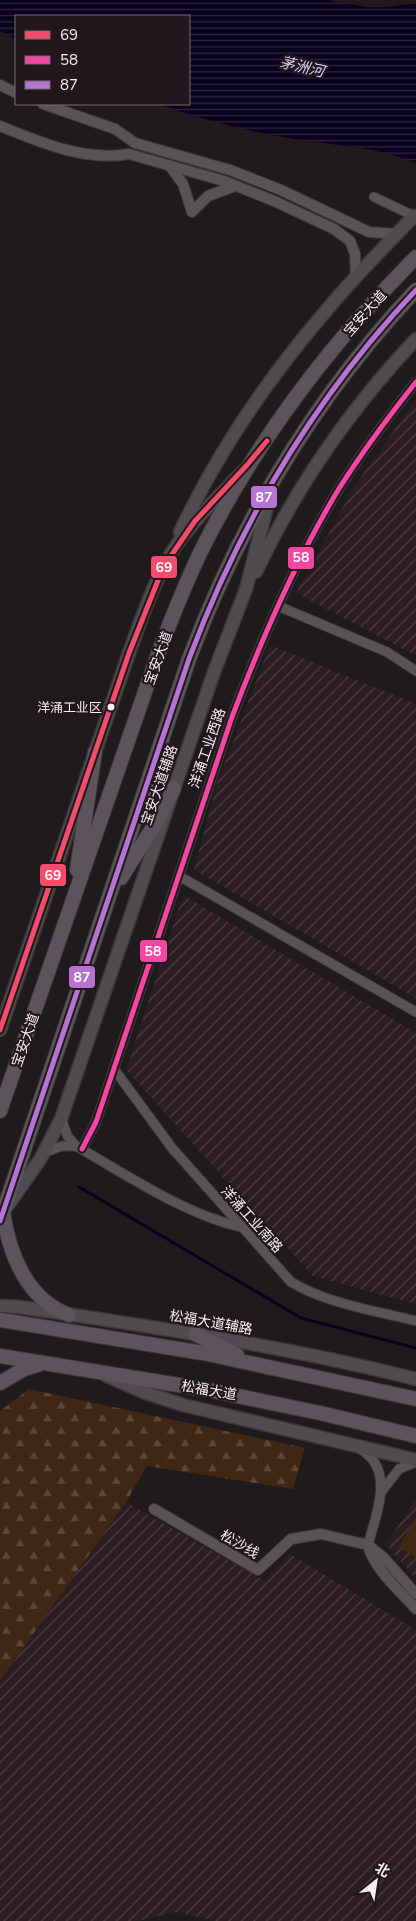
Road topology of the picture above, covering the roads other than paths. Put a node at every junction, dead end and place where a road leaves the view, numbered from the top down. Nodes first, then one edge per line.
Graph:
1 (0, 85) edge
2 (15, 92) edge
3 (45, 105) edge
4 (0, 126) edge
5 (169, 165) junction
6 (235, 186) junction
7 (374, 197) dead end
8 (415, 217) edge
9 (397, 234) junction
10 (416, 257) edge
11 (356, 278) junction
12 (416, 290) edge
13 (416, 339) edge
14 (416, 382) edge
15 (267, 441) junction
16 (279, 469) junction
17 (166, 563) junction
18 (240, 606) junction
19 (278, 606) junction
20 (416, 671) edge
21 (95, 752) junction
22 (174, 788) junction
23 (179, 876) junction
24 (71, 907) junction
25 (103, 914) junction
26 (416, 1012) edge
27 (0, 1030) edge
28 (18, 1060) junction
29 (114, 1068) junction
30 (0, 1086) edge
31 (0, 1112) edge
32 (61, 1119) junction
33 (79, 1148) junction
34 (45, 1152) junction
35 (2, 1217) edge
36 (241, 1227) junction
37 (0, 1306) edge
38 (69, 1314) junction
39 (0, 1320) edge
40 (416, 1321) edge
41 (194, 1334) junction
42 (0, 1356) edge
43 (43, 1363) junction
44 (258, 1364) junction
45 (98, 1372) junction
46 (416, 1379) edge
47 (0, 1383) edge
48 (416, 1399) edge
49 (416, 1436) edge
50 (352, 1444) junction
51 (416, 1461) edge
52 (382, 1492) junction
53 (154, 1509) dead end
54 (368, 1544) junction
55 (416, 1594) edge
56 (416, 1609) edge

1 - 2 street
3 - 9 street
4 - 5 street
5 - 6 street
5 - 6 street
6 - 11 street
7 - 8 street
8 - 9 main road
9 - 11 main road
10 - 15 main road, 宝安大道
11 - 17 main road
12 - 16 main road, 宝安大道
13 - 18 main road
14 - 19 street, 洋涌工业西路
15 - 17 main road
15 - 24 main road, 宝安大道
16 - 18 main road, 宝安大道辅路
16 - 25 main road, 宝安大道
17 - 21 main road
18 - 22 main road, 宝安大道辅路
19 - 20 street
19 - 23 street, 洋涌工业西路
21 - 24 main road
21 - 27 main road
22 - 25 main road
22 - 32 main road, 宝安大道辅路
23 - 26 street
23 - 29 street, 洋涌工业西路
24 - 28 main road, 宝安大道
25 - 35 main road, 宝安大道
28 - 30 main road
28 - 31 main road, 宝安大道
29 - 33 street, 洋涌工业西路
29 - 36 street, 洋涌工业南路
32 - 33 street
32 - 34 main road, 宝安大道辅路
33 - 34 street
33 - 36 street
34 - 35 main road, 宝安大道辅路
35 - 38 main road
36 - 40 street, 洋涌工业南路
37 - 38 main road, 松福大道辅路
38 - 41 main road, 松福大道辅路
39 - 44 main road
41 - 44 main road
41 - 46 main road, 松福大道辅路
42 - 43 main road, 松福大道
43 - 45 main road, 松福大道
43 - 47 main road
44 - 48 main road
45 - 49 main road, 松福大道
45 - 50 main road
50 - 51 main road
50 - 52 street
51 - 52 street
52 - 54 street
53 - 54 street, 松沙线
54 - 55 street
54 - 56 street

